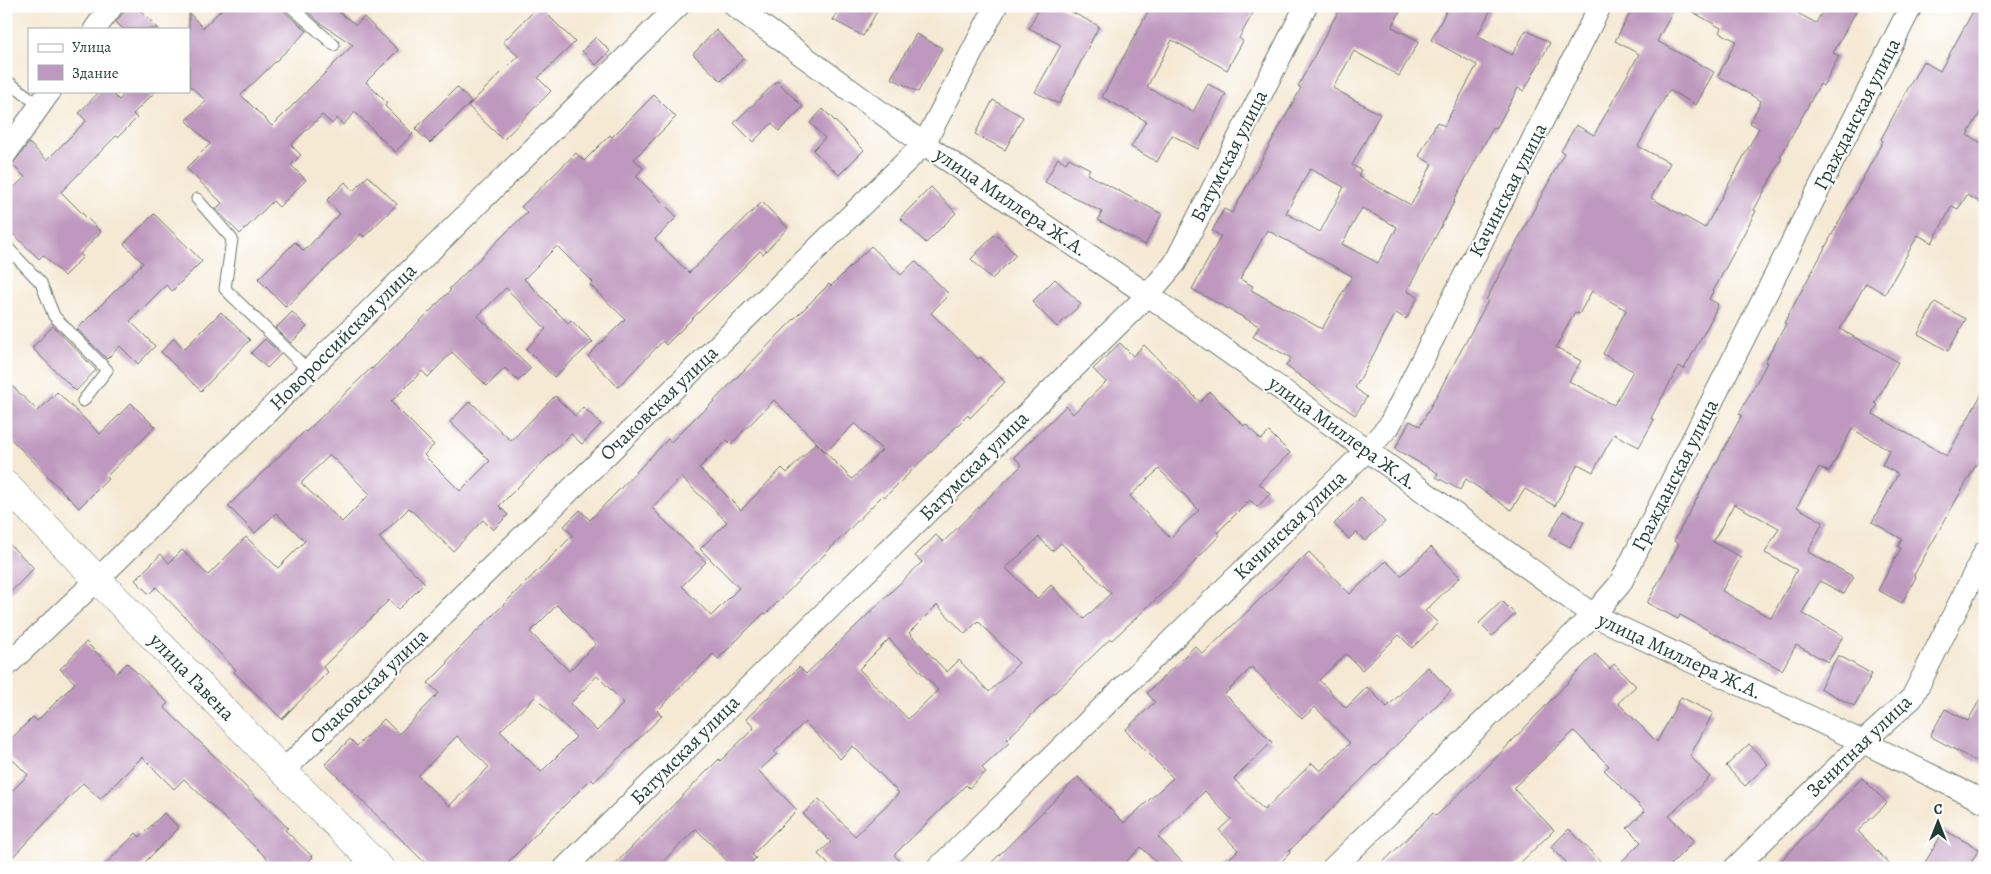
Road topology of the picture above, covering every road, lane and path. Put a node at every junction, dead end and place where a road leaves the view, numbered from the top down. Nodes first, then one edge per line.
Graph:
1 (112, 6) edge
2 (290, 6) edge
3 (678, 6) edge
4 (735, 6) edge
5 (996, 6) edge
6 (1306, 6) edge
7 (1600, 6) edge
8 (1910, 6) edge
9 (97, 28) edge
10 (334, 45) dead end
11 (6, 80) edge
12 (28, 91) edge
13 (31, 92) edge
14 (45, 99) edge
15 (924, 144) junction
16 (6, 152) edge
17 (198, 199) dead end
18 (6, 246) edge
19 (1148, 295) junction
20 (309, 371) junction
21 (83, 401) dead end
22 (1368, 450) junction
23 (6, 485) edge
24 (1985, 552) edge
25 (97, 580) junction
26 (1593, 615) junction
27 (6, 666) edge
28 (1863, 742) junction
29 (283, 771) junction
30 (1985, 802) edge
31 (380, 868) edge
32 (565, 868) edge
33 (938, 868) edge
34 (1333, 868) edge
35 (1735, 868) edge

1 - 9 street
2 - 10 lane
3 - 20 street, Новороссийская улица
4 - 15 street, улица Миллера Ж.А.
5 - 15 street, Очаковская улица
6 - 19 street, Батумская улица
7 - 22 street, Качинская улица
8 - 26 street, Гражданская улица
11 - 12 lane
13 - 14 lane
14 - 16 street
15 - 19 street, улица Миллера Ж.А.
15 - 29 street, Очаковская улица
17 - 20 lane
18 - 21 lane
19 - 22 street, улица Миллера Ж.А.
19 - 32 street, Батумская улица
20 - 25 street, Новороссийская улица
22 - 26 street, улица Миллера Ж.А.
22 - 33 street, Качинская улица
23 - 25 street, улица Гавена
24 - 28 street, Зенитная улица
25 - 27 street, Новороссийская улица
25 - 29 street, улица Гавена
26 - 28 street, улица Миллера Ж.А.
26 - 34 street, Гражданская улица
28 - 30 street, улица Миллера Ж.А.
28 - 35 street, Зенитная улица
29 - 31 street, улица Гавена

